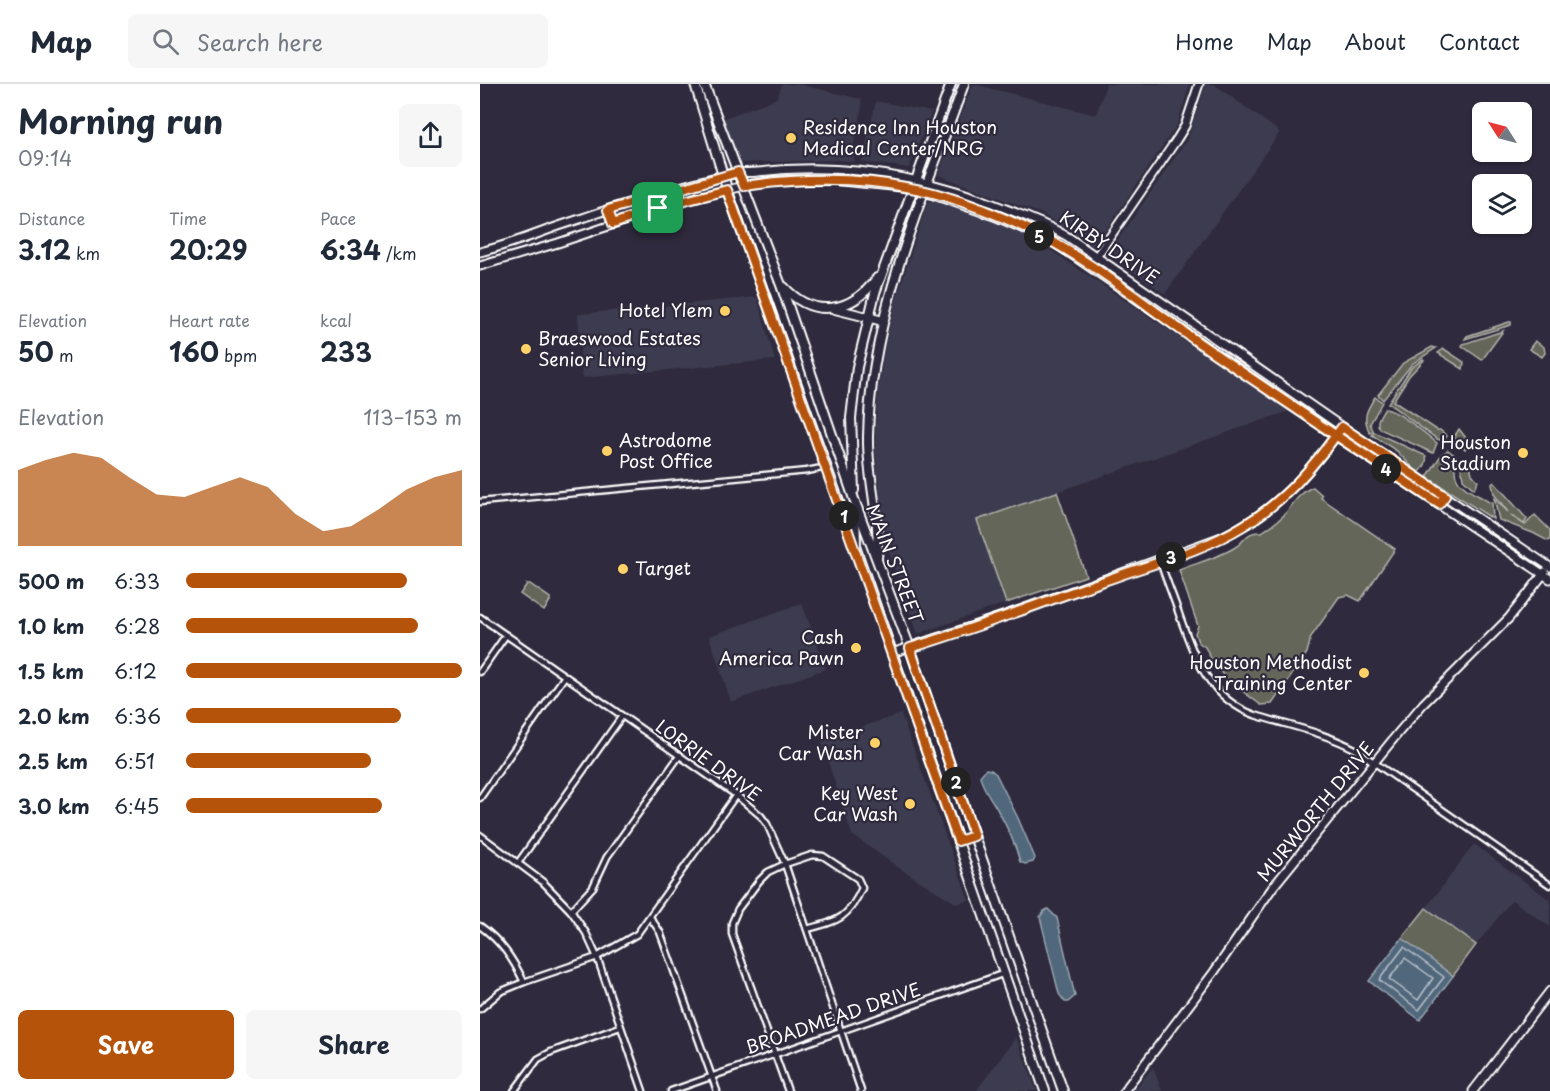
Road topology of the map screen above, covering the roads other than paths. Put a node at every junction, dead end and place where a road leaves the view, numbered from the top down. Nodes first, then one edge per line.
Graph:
1 (695, 84) edge
2 (704, 84) edge
3 (951, 84) edge
4 (964, 84) edge
5 (1199, 84) edge
6 (939, 115) junction
7 (952, 120) junction
8 (823, 170) junction
9 (738, 172) junction
10 (723, 176) junction
11 (915, 179) junction
12 (823, 180) junction
13 (929, 182) junction
14 (744, 186) junction
15 (912, 188) junction
16 (727, 190) junction
17 (926, 192) junction
18 (608, 210) junction
19 (613, 224) junction
20 (480, 252) edge
21 (1096, 256) junction
22 (480, 266) edge
23 (1090, 266) junction
24 (884, 270) junction
25 (781, 285) junction
26 (1169, 307) junction
27 (830, 308) junction
28 (1163, 316) junction
29 (868, 318) junction
30 (883, 321) junction
31 (1342, 427) junction
32 (1336, 436) junction
33 (851, 437) junction
34 (868, 438) junction
35 (842, 461) junction
36 (827, 467) junction
37 (1445, 496) junction
38 (480, 502) edge
39 (855, 502) junction
40 (1439, 504) junction
41 (857, 552) junction
42 (877, 561) junction
43 (1160, 561) junction
44 (1549, 567) edge
45 (1547, 576) edge
46 (480, 617) edge
47 (506, 635) junction
48 (910, 648) junction
49 (892, 653) junction
50 (480, 672) edge
51 (565, 676) junction
52 (622, 716) junction
53 (680, 755) junction
54 (1375, 762) junction
55 (736, 795) junction
56 (480, 798) edge
57 (480, 835) edge
58 (974, 836) junction
59 (958, 841) junction
60 (518, 863) junction
61 (785, 864) junction
62 (1550, 885) edge
63 (997, 902) junction
64 (981, 908) junction
65 (570, 911) junction
66 (650, 917) junction
67 (480, 927) edge
68 (807, 929) junction
69 (597, 957) junction
70 (1020, 968) junction
71 (1005, 973) junction
72 (524, 982) junction
73 (1550, 991) edge
74 (480, 1009) edge
75 (620, 1027) junction
76 (841, 1031) junction
77 (776, 1054) junction
78 (712, 1076) junction
79 (514, 1091) edge
80 (643, 1091) edge
81 (671, 1091) edge
82 (717, 1091) edge
83 (788, 1091) edge
84 (861, 1091) edge
85 (1045, 1091) edge
86 (1064, 1091) edge
87 (1124, 1091) edge
88 (1473, 1091) edge

1 - 10 main road, MAIN STREET
2 - 9 main road, MAIN STREET
3 - 6 main road
4 - 7 main road
5 - 21 main road
6 - 7 main road
6 - 11 main road
7 - 13 main road
8 - 9 main road, KIRBY DRIVE
8 - 11 main road, KIRBY DRIVE
8 - 12 main road
9 - 10 main road, KIRBY DRIVE
9 - 14 main road, MAIN STREET
10 - 16 main road, MAIN STREET
10 - 18 main road, KIRBY DRIVE
11 - 13 main road, KIRBY DRIVE
11 - 15 main road
12 - 14 main road, KIRBY DRIVE
12 - 15 main road, KIRBY DRIVE
13 - 17 main road
13 - 21 main road, KIRBY DRIVE
14 - 16 main road, KIRBY DRIVE
14 - 25 main road, MAIN STREET
15 - 17 main road, KIRBY DRIVE
15 - 24 main road
16 - 19 main road, KIRBY DRIVE
16 - 36 main road, MAIN STREET
17 - 23 main road, KIRBY DRIVE
17 - 30 main road
18 - 19 main road
18 - 20 main road, KIRBY DRIVE
19 - 22 main road, KIRBY DRIVE
21 - 23 main road
21 - 26 main road, KIRBY DRIVE
23 - 28 main road, KIRBY DRIVE
24 - 27 main road
24 - 29 main road
25 - 27 main road
25 - 35 main road, MAIN STREET
26 - 28 main road
26 - 31 main road, KIRBY DRIVE
27 - 29 main road
28 - 32 main road, KIRBY DRIVE
29 - 30 main road
29 - 33 main road
30 - 34 main road
31 - 32 main road
31 - 37 main road, KIRBY DRIVE
32 - 40 main road, KIRBY DRIVE
32 - 43 main road
33 - 34 main road
33 - 39 main road
34 - 42 main road
35 - 36 main road
35 - 39 main road, MAIN STREET
36 - 38 street
36 - 41 main road, MAIN STREET
37 - 40 main road
37 - 44 main road, KIRBY DRIVE
39 - 41 main road
39 - 42 main road, MAIN STREET
40 - 45 main road, KIRBY DRIVE
41 - 49 main road, MAIN STREET
42 - 48 main road, MAIN STREET
43 - 48 main road
43 - 54 street
44 - 45 main road, MURWORTH DRIVE
45 - 54 main road, MURWORTH DRIVE
46 - 47 street, LORRIE DRIVE
47 - 50 street
47 - 51 street, LORRIE DRIVE
48 - 49 main road
48 - 58 main road, MAIN STREET
49 - 59 main road, MAIN STREET
51 - 52 street, LORRIE DRIVE
51 - 56 street
52 - 53 street, LORRIE DRIVE
52 - 60 street
53 - 55 street, LORRIE DRIVE
53 - 65 street
54 - 62 street
54 - 87 main road, MURWORTH DRIVE
55 - 61 street, LORRIE DRIVE
55 - 66 street
57 - 60 street
58 - 59 main road
58 - 63 main road, MAIN STREET
59 - 64 main road, MAIN STREET
60 - 65 street
61 - 68 street, LORRIE DRIVE
61 - 68 street
61 - 77 street
63 - 64 main road
63 - 70 main road, MAIN STREET
64 - 71 main road, MAIN STREET
65 - 69 street
66 - 69 street
66 - 78 street
67 - 72 street
68 - 76 street, LORRIE DRIVE
69 - 72 street
69 - 75 street
70 - 71 main road
70 - 86 main road, MAIN STREET
71 - 76 street, BROADMEAD DRIVE
71 - 85 main road, MAIN STREET
72 - 74 street
73 - 88 main road
75 - 79 street
75 - 80 street
76 - 77 street, BROADMEAD DRIVE
76 - 84 street, LORRIE DRIVE
77 - 78 street, BROADMEAD DRIVE
77 - 83 street
78 - 81 street, BROADMEAD DRIVE
78 - 82 street

